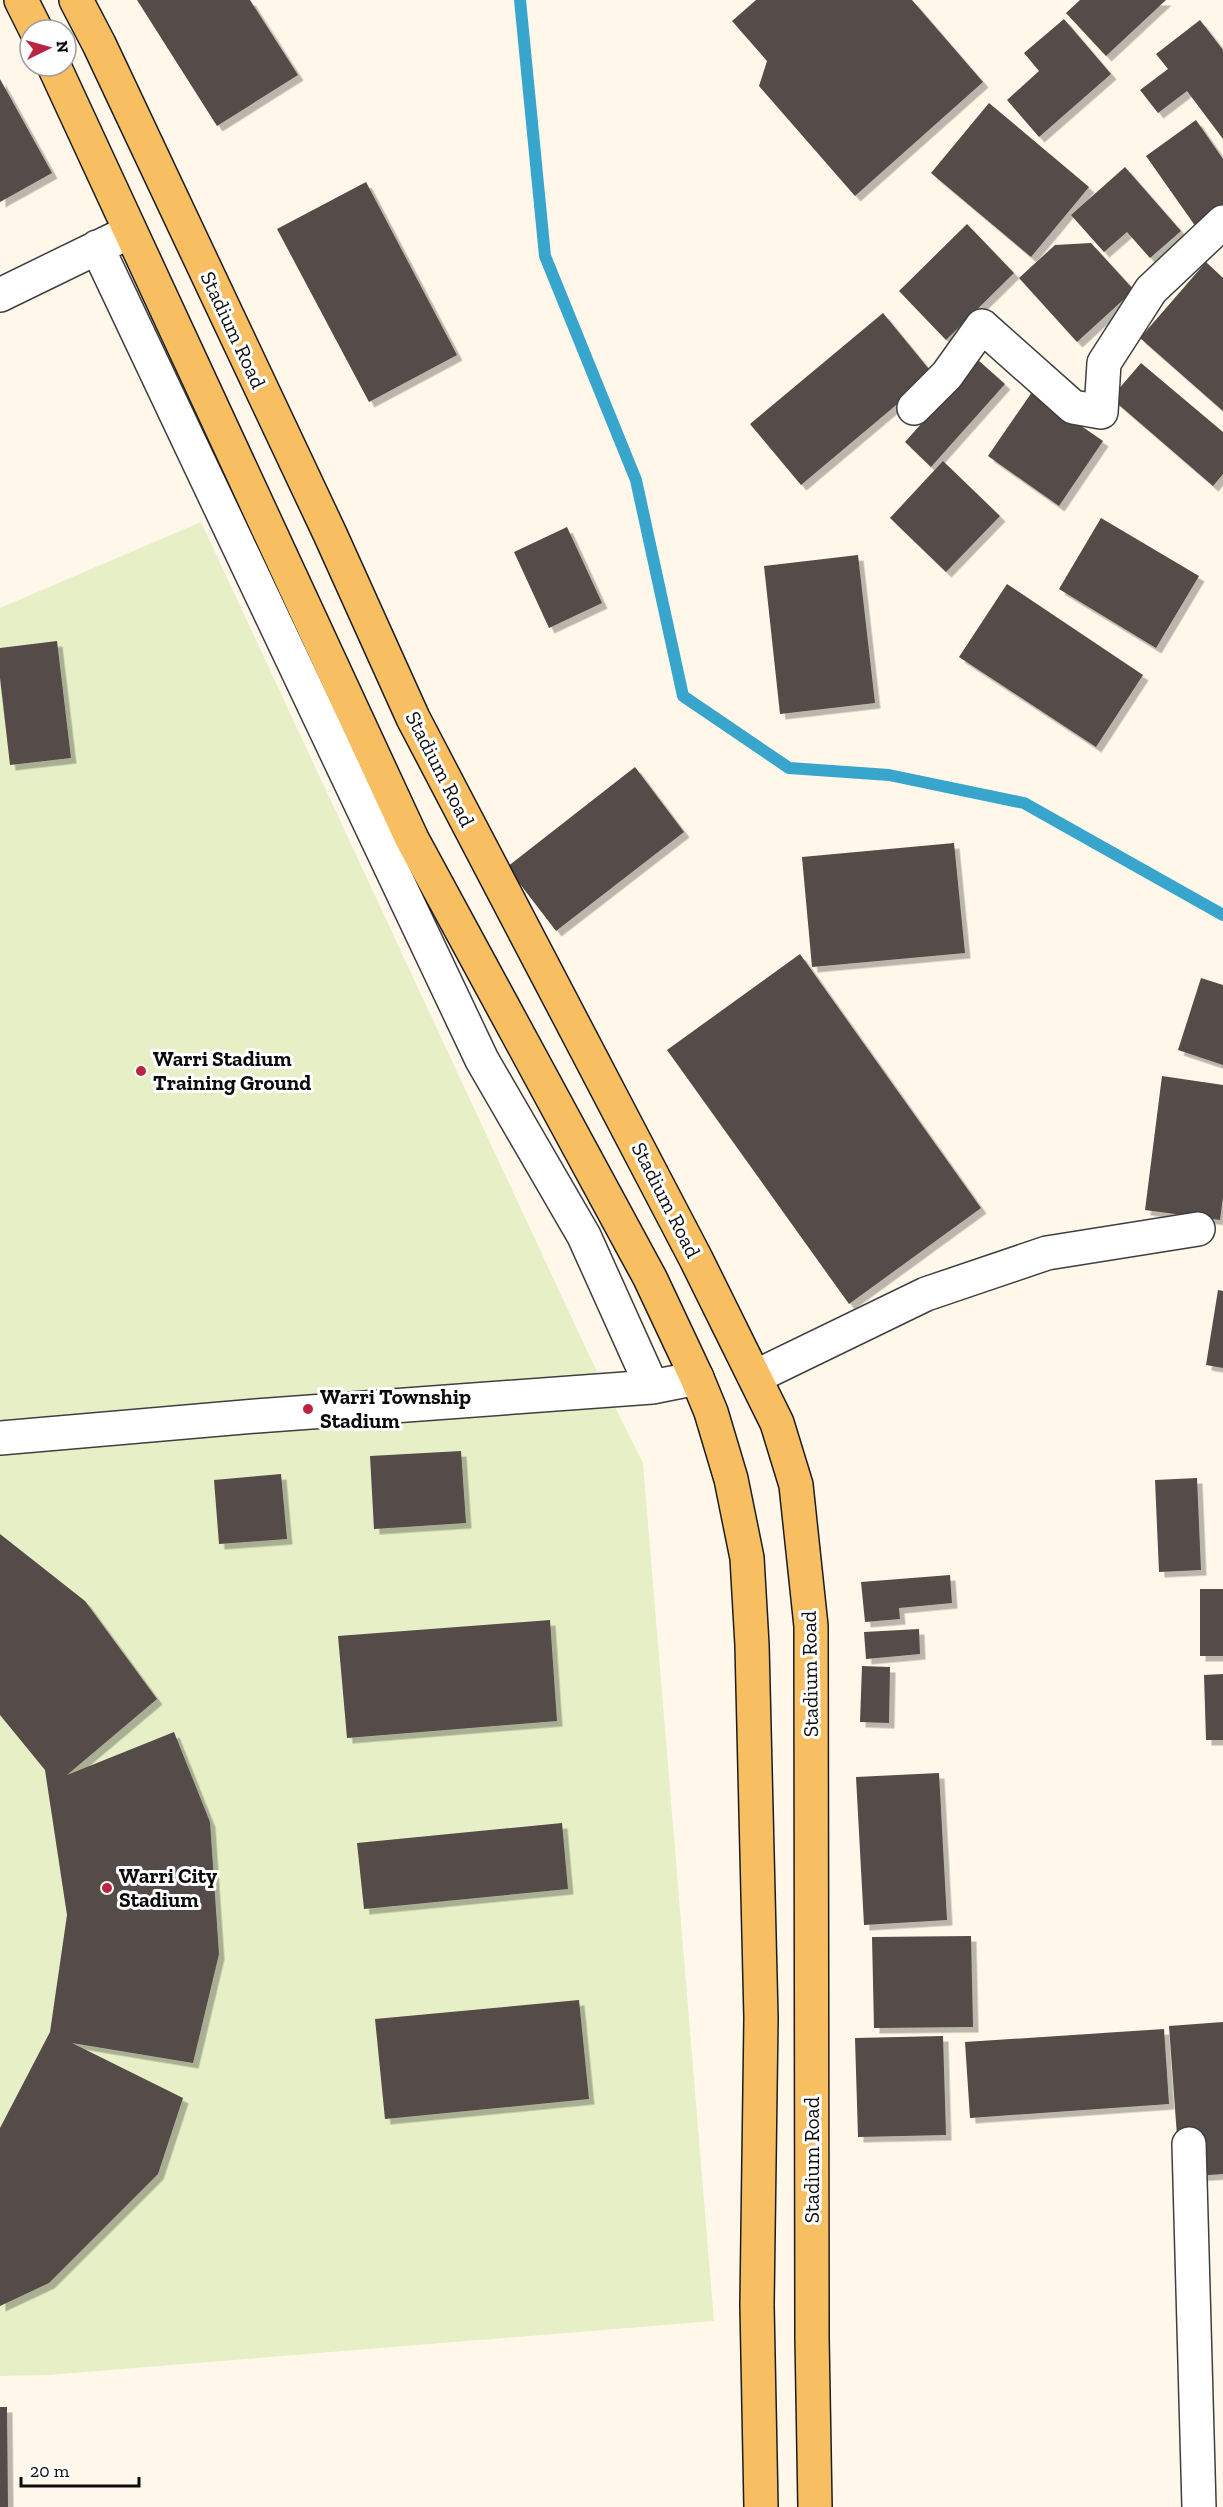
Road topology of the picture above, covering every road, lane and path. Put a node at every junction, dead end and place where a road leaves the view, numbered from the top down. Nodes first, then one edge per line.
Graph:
1 (21, 0) edge
2 (76, 0) edge
3 (30, 18) edge
4 (59, 78) edge
5 (1223, 222) edge
6 (130, 232) junction
7 (97, 247) junction
8 (0, 295) edge
9 (914, 408) dead end
10 (1198, 1229) dead end
11 (755, 1377) junction
12 (697, 1378) junction
13 (652, 1387) junction
14 (0, 1438) edge
15 (1189, 2144) dead end
16 (761, 2507) edge
17 (815, 2507) edge
18 (1199, 2507) edge

1 - 3 main road
2 - 11 main road, Stadium Road
4 - 6 main road
5 - 9 street
6 - 7 street
6 - 12 main road
7 - 8 street
7 - 13 street
10 - 11 street
11 - 17 main road, Stadium Road
12 - 13 street
12 - 16 main road
13 - 14 street
15 - 18 street

